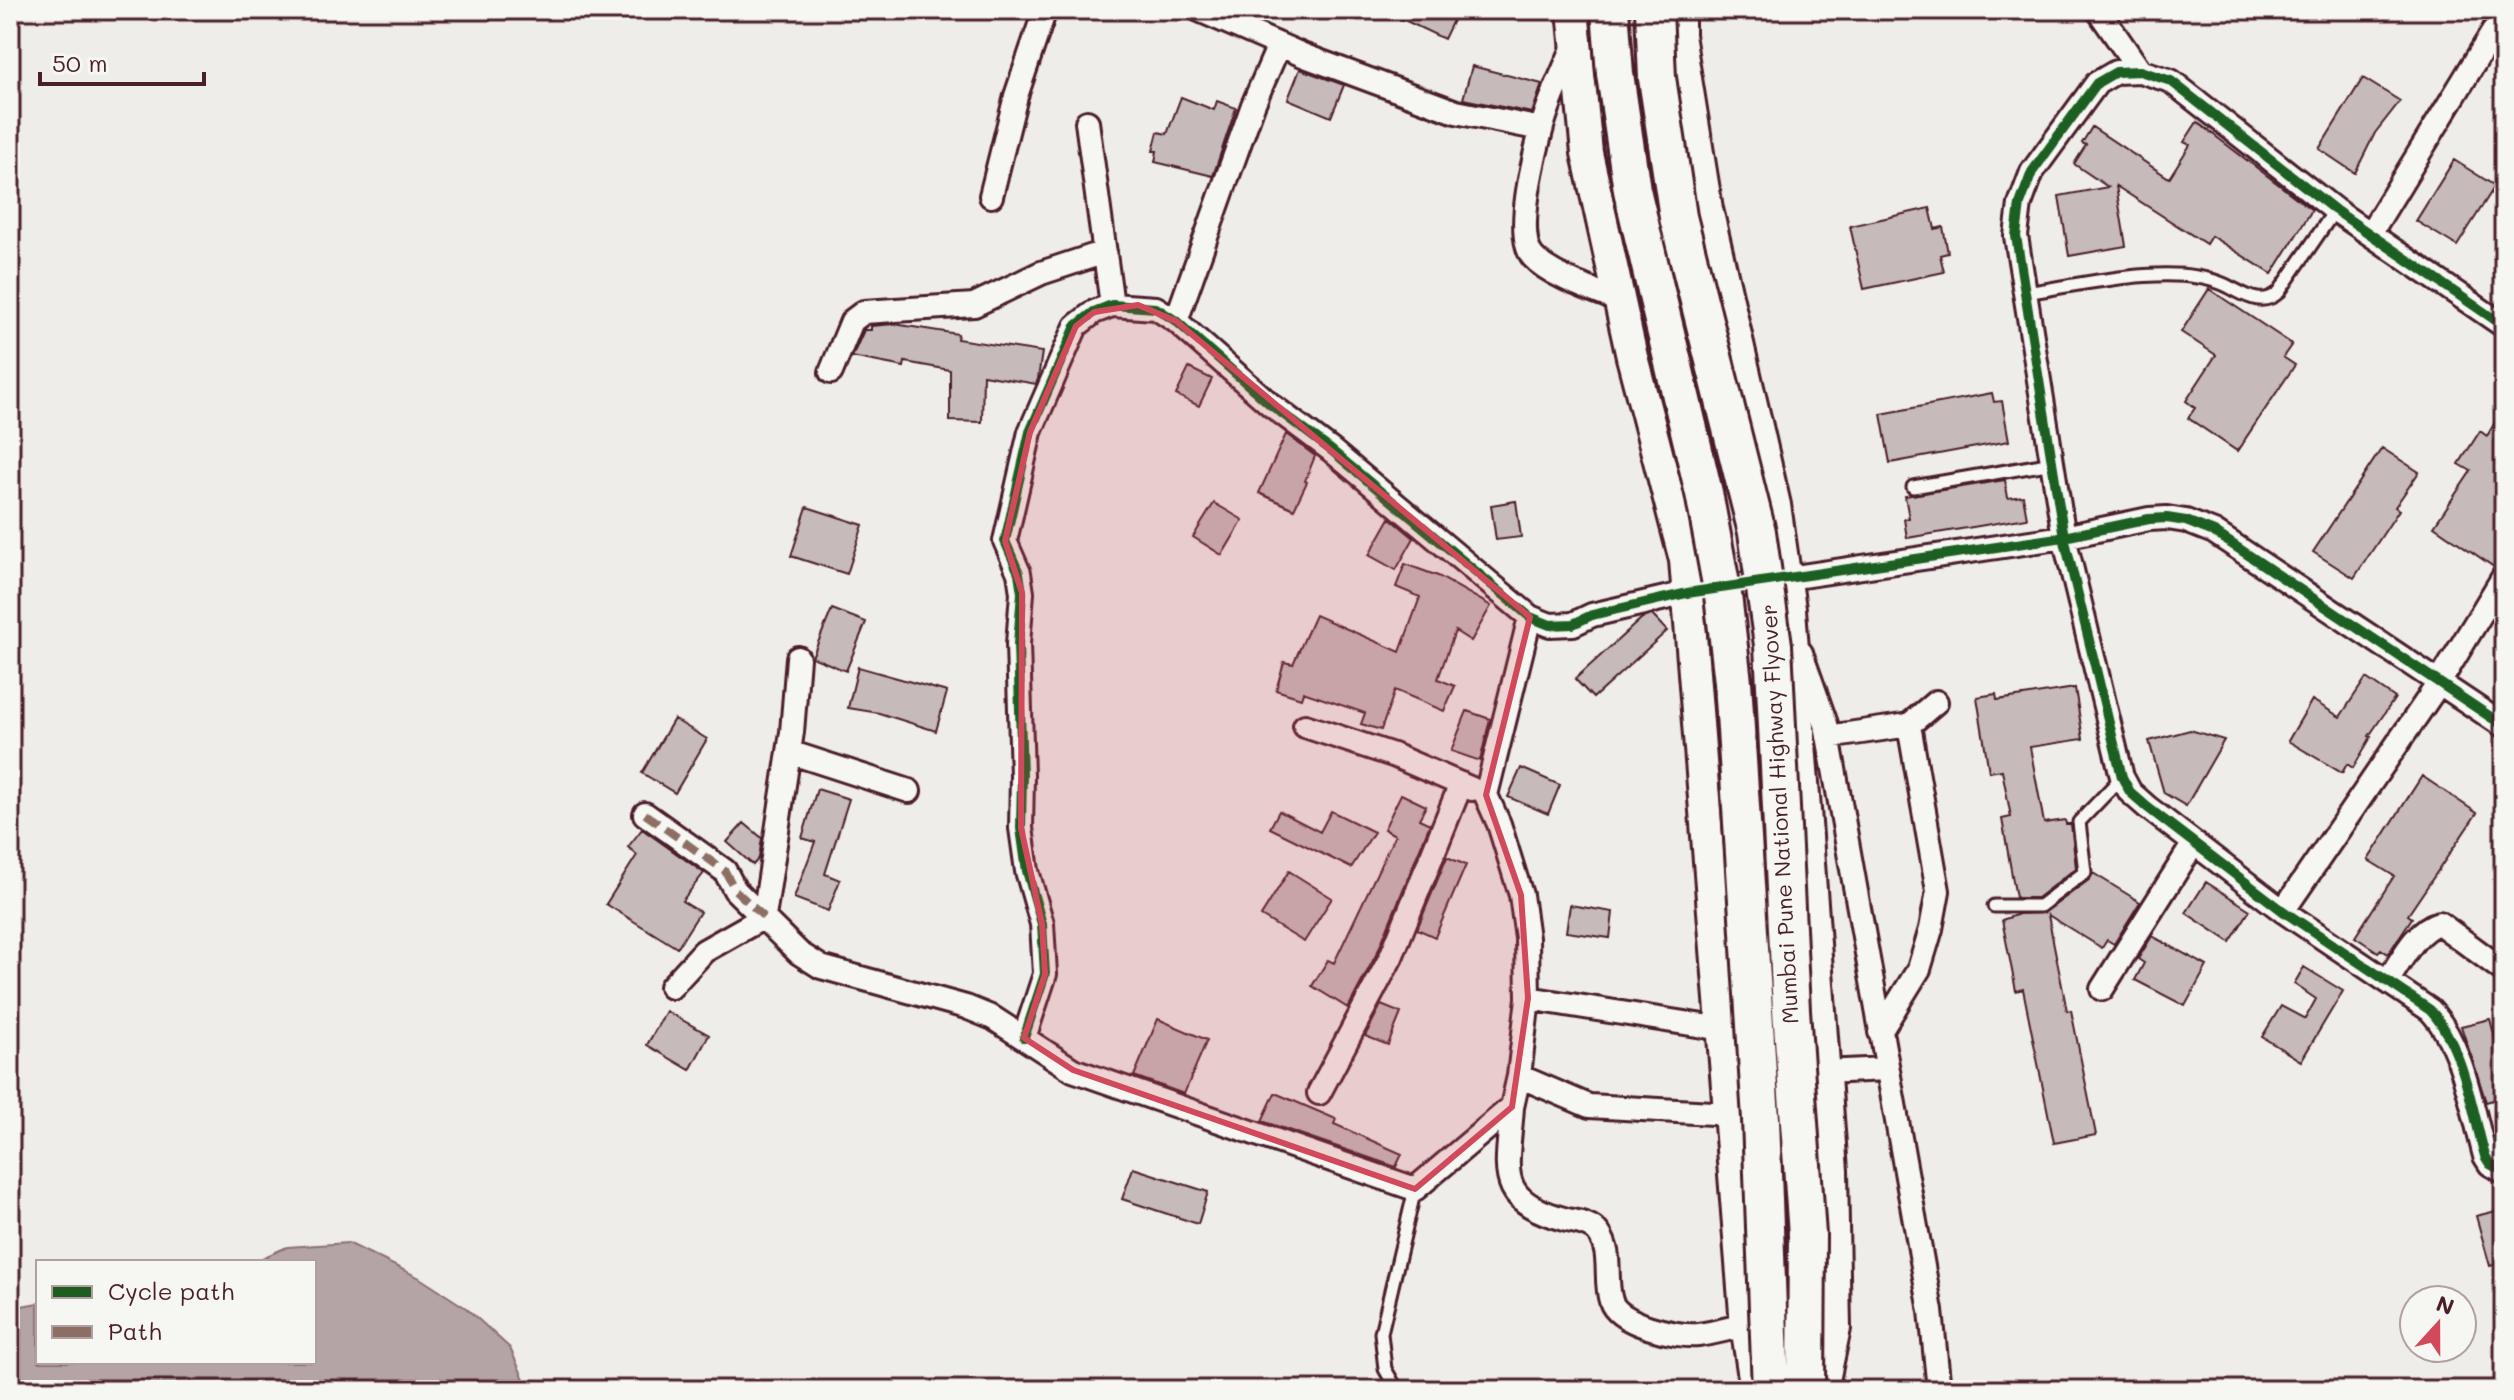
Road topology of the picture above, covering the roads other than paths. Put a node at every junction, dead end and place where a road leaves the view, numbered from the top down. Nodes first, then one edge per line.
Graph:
1 (1045, 10) edge
2 (1199, 10) edge
3 (1573, 10) edge
4 (1610, 10) edge
5 (1654, 10) edge
6 (1679, 10) edge
7 (2098, 10) edge
8 (2504, 14) edge
9 (1279, 45) junction
10 (1575, 45) junction
11 (2140, 71) junction
12 (1087, 122) dead end
13 (1541, 129) junction
14 (991, 196) dead end
15 (2335, 210) junction
16 (2371, 232) junction
17 (1105, 252) junction
18 (2025, 293) junction
19 (1620, 301) junction
20 (1112, 305) junction
21 (1176, 321) junction
22 (2504, 326) edge
23 (831, 372) dead end
24 (2053, 463) junction
25 (1913, 487) dead end
26 (2064, 537) junction
27 (2504, 576) edge
28 (1786, 580) junction
29 (1687, 593) junction
30 (1530, 617) junction
31 (1791, 626) junction
32 (798, 658) dead end
33 (2439, 683) junction
34 (1936, 702) dead end
35 (1909, 725) junction
36 (1305, 726) dead end
37 (2504, 726) edge
38 (1828, 737) junction
39 (789, 752) junction
40 (2122, 777) junction
41 (1461, 784) junction
42 (909, 791) dead end
43 (1486, 795) junction
44 (645, 814) dead end
45 (2194, 843) junction
46 (1994, 906) dead end
47 (2283, 911) junction
48 (764, 917) junction
49 (2504, 971) edge
50 (2388, 980) junction
51 (671, 987) dead end
52 (2102, 989) dead end
53 (1528, 998) junction
54 (1722, 1029) junction
55 (1880, 1032) junction
56 (1024, 1038) junction
57 (1887, 1069) junction
58 (1824, 1072) junction
59 (1519, 1076) junction
60 (1319, 1093) dead end
61 (1512, 1107) junction
62 (1730, 1114) junction
63 (2504, 1172) edge
64 (1415, 1189) junction
65 (1746, 1325) junction
66 (1397, 1390) edge
67 (1756, 1390) edge
68 (1771, 1390) edge
69 (1806, 1390) edge
70 (1822, 1390) edge
71 (1939, 1390) edge

1 - 14 street
2 - 9 street
3 - 10 main road
4 - 68 highway, Mumbai Pune National Highway Flyover, bridge
5 - 69 highway, Mumbai Pune National Highway Flyover, bridge
6 - 28 main road
7 - 11 street
8 - 16 street
9 - 13 street
9 - 21 street
10 - 13 street
10 - 19 main road
11 - 15 street
11 - 18 street
12 - 17 street
13 - 19 street
15 - 16 street
15 - 18 lane
16 - 22 street
17 - 20 street
17 - 23 street
18 - 24 street
19 - 29 main road
20 - 21 street
20 - 56 street
21 - 30 street
24 - 25 lane
24 - 26 street
26 - 28 street
26 - 33 street
26 - 40 street
27 - 33 street
28 - 29 street
28 - 31 main road
29 - 30 street
29 - 54 main road
30 - 43 street
31 - 38 street
31 - 58 main road
32 - 39 street
33 - 37 street
33 - 47 street
34 - 35 street
35 - 38 street
35 - 55 street
36 - 41 street
38 - 55 street
39 - 42 street
39 - 48 street
40 - 45 street
40 - 46 lane
41 - 43 street
41 - 60 street
43 - 53 street
44 - 48 street
45 - 47 street
45 - 52 street
47 - 50 street
48 - 51 street
48 - 56 street
49 - 50 street
50 - 63 street
53 - 54 street
53 - 59 street
54 - 62 main road
55 - 57 street
56 - 64 street
57 - 58 street
57 - 71 street
58 - 70 main road
59 - 61 street
59 - 62 street
61 - 64 street
61 - 65 street
62 - 65 main road
64 - 66 lane
65 - 67 main road

